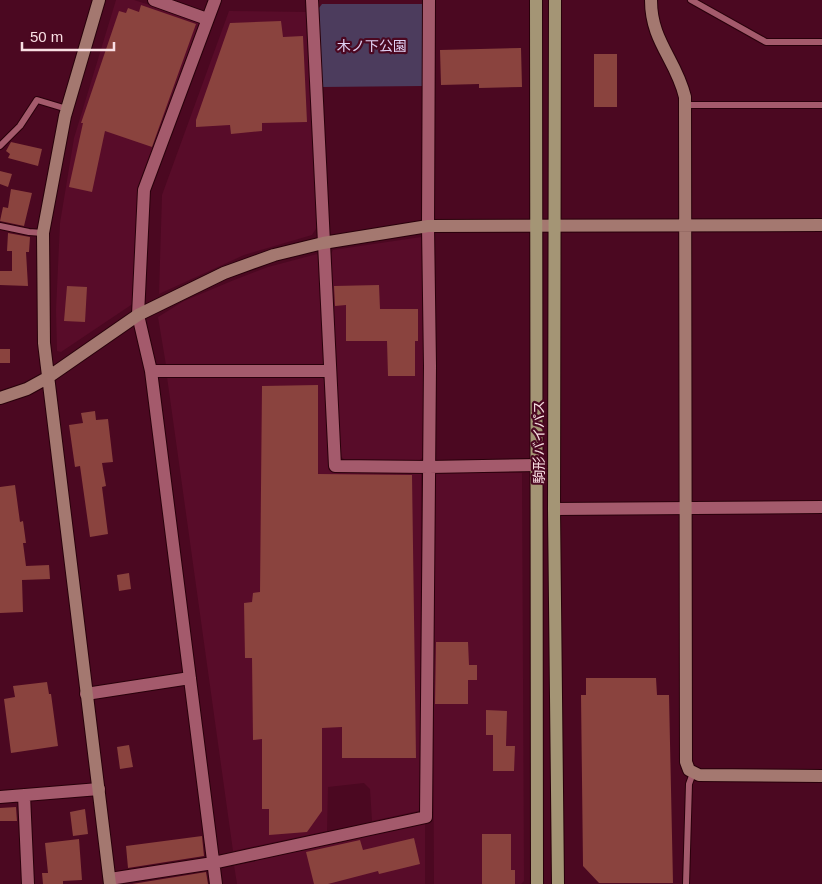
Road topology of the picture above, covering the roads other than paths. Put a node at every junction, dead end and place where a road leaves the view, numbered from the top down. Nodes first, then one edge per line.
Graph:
1 (98, 0) edge
2 (154, 0) edge
3 (214, 0) edge
4 (312, 0) edge
5 (429, 0) edge
6 (536, 0) edge
7 (555, 0) edge
8 (651, 0) edge
9 (691, 0) edge
10 (207, 19) junction
11 (822, 42) edge
12 (685, 105) junction
13 (822, 105) edge
14 (67, 109) junction
15 (0, 146) edge
16 (686, 224) junction
17 (555, 225) junction
18 (822, 225) edge
19 (0, 226) edge
20 (428, 226) junction
21 (536, 226) junction
22 (43, 233) junction
23 (323, 243) junction
24 (138, 315) junction
25 (151, 371) junction
26 (330, 371) junction
27 (47, 378) junction
28 (0, 398) edge
29 (537, 465) junction
30 (429, 467) junction
31 (822, 507) edge
32 (685, 508) junction
33 (554, 509) junction
34 (190, 678) junction
35 (86, 694) junction
36 (693, 773) junction
37 (822, 776) edge
38 (99, 789) junction
39 (24, 795) junction
40 (0, 797) edge
41 (213, 863) junction
42 (110, 882) edge
43 (28, 884) edge
44 (216, 884) edge
45 (537, 884) edge
46 (558, 884) edge
47 (686, 884) edge

1 - 14 street
2 - 10 street
3 - 10 street
4 - 23 street
5 - 20 street
6 - 21 main road, 駒形バイパス
7 - 17 main road, 駒形バイパス
8 - 12 street
9 - 11 lane
10 - 24 street
12 - 13 lane
12 - 16 street
14 - 15 lane
14 - 22 street
16 - 17 street
16 - 18 street
16 - 32 street
17 - 21 street
17 - 33 main road, 駒形バイパス
19 - 22 lane
20 - 21 street
20 - 23 street
20 - 30 street
21 - 29 main road, 駒形バイパス
22 - 27 street
23 - 24 street
23 - 26 street
24 - 25 street
24 - 27 street
25 - 26 street
25 - 34 street
26 - 30 street
27 - 28 street
27 - 35 street
29 - 30 street
29 - 45 main road, 駒形バイパス
30 - 41 street
31 - 32 street
32 - 33 street
32 - 36 street
33 - 46 main road, 駒形バイパス
34 - 35 street
34 - 41 street
35 - 38 street
36 - 37 street
36 - 47 lane
38 - 39 street
38 - 42 street
39 - 40 street
39 - 43 street
41 - 42 street
41 - 44 street

